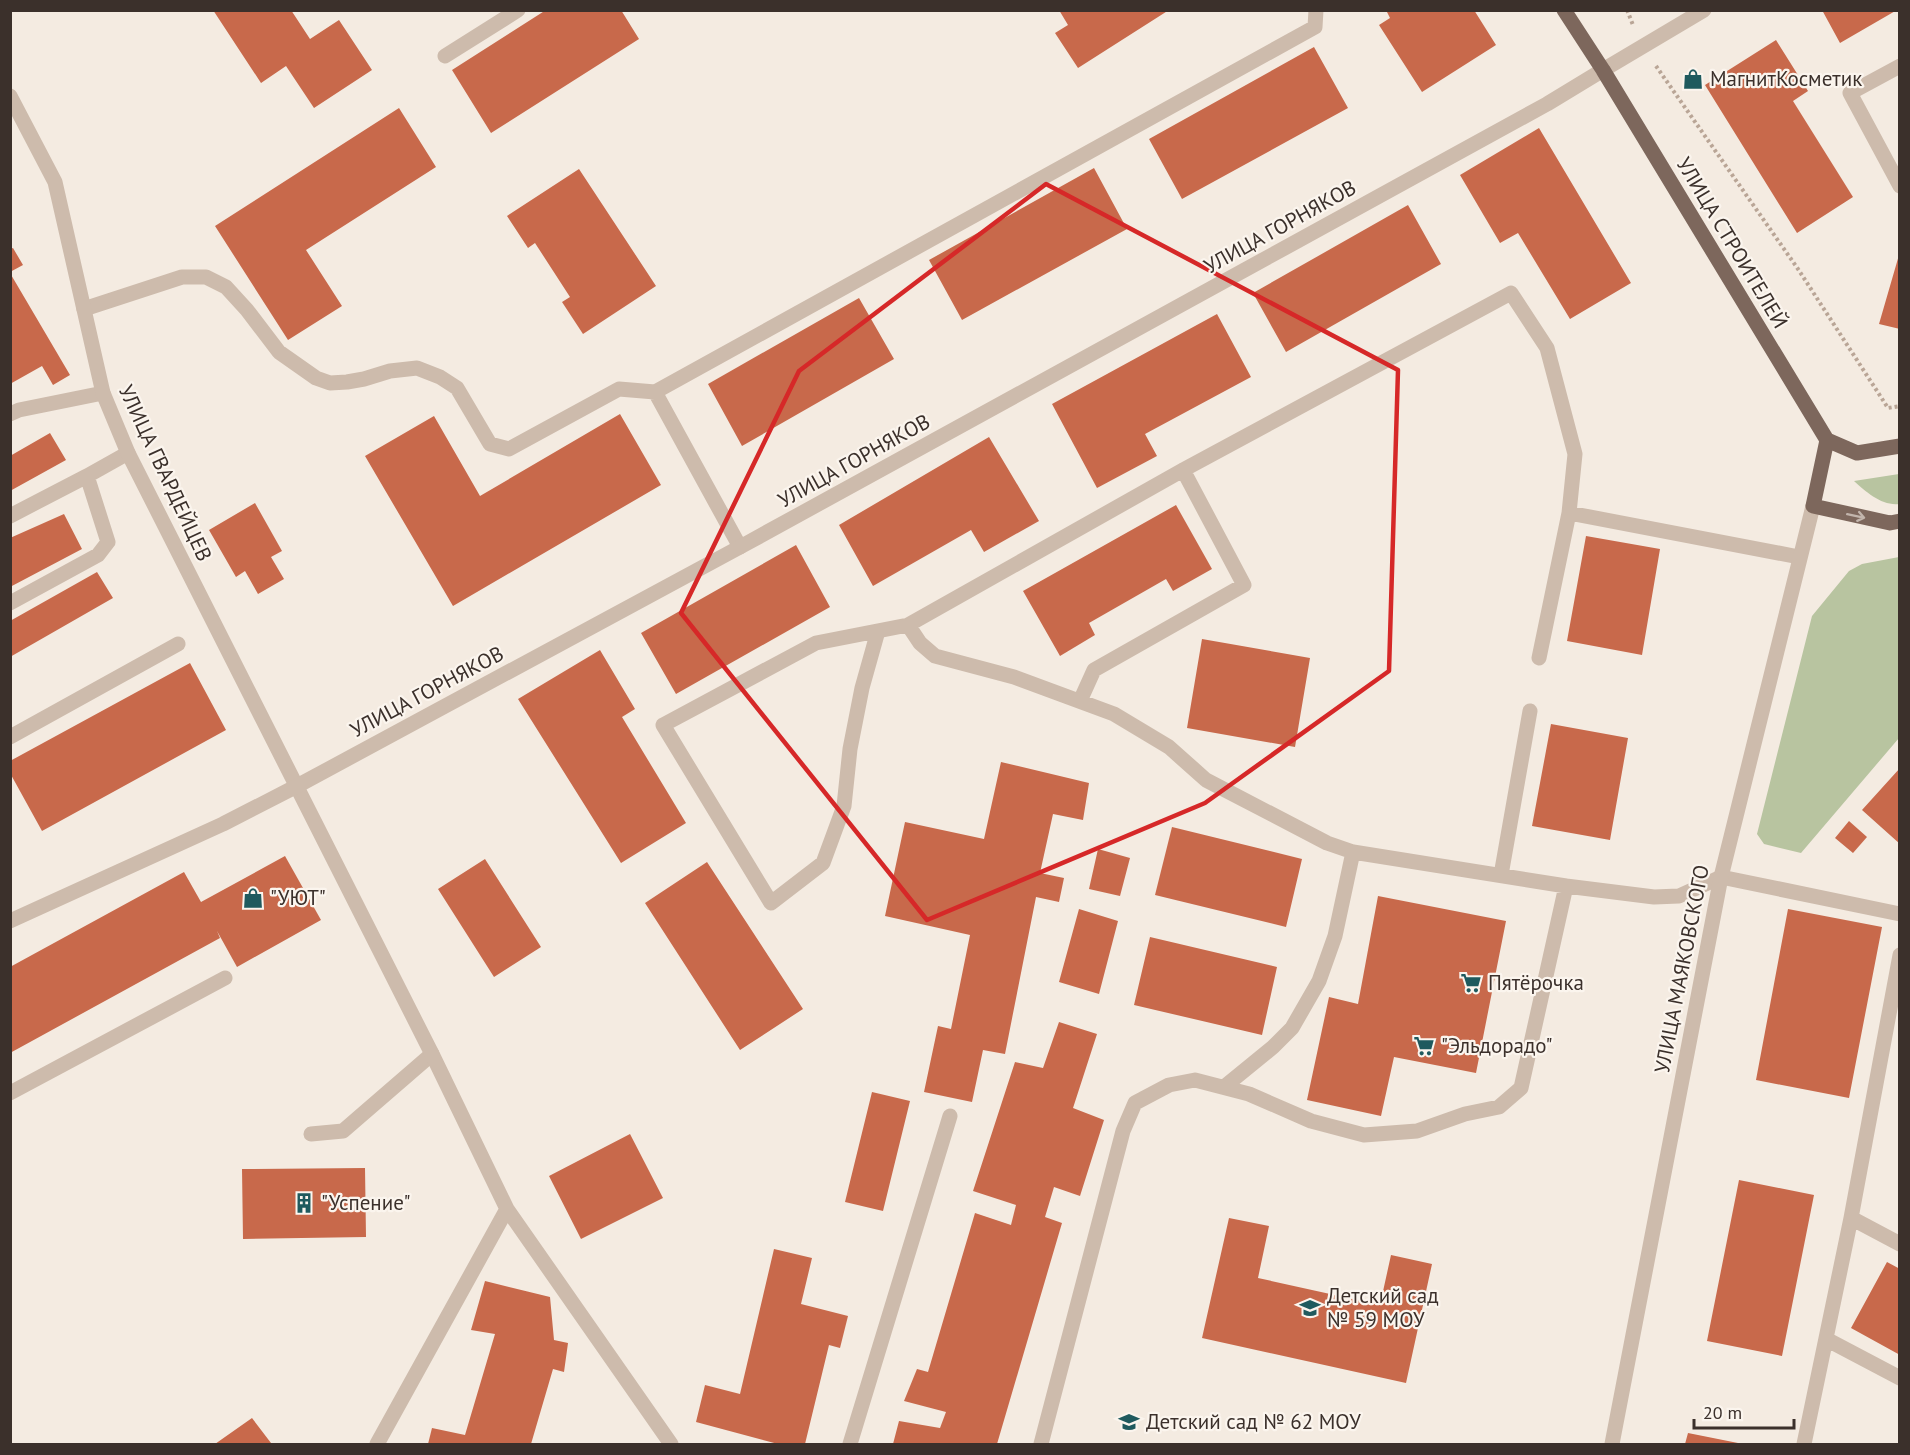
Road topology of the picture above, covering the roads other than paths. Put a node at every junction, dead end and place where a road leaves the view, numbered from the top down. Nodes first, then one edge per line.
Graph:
1 (518, 10) edge
2 (1316, 10) edge
3 (1564, 10) edge
4 (1704, 10) edge
5 (446, 56) dead end
6 (1899, 66) edge
7 (1603, 70) junction
8 (10, 96) edge
9 (1899, 186) edge
10 (84, 309) junction
11 (655, 392) junction
12 (103, 393) junction
13 (10, 414) edge
14 (1827, 440) junction
15 (1899, 446) edge
16 (128, 453) junction
17 (1183, 470) junction
18 (87, 476) junction
19 (1813, 506) junction
20 (1569, 513) junction
21 (10, 516) edge
22 (1899, 521) edge
23 (740, 547) junction
24 (1799, 557) junction
25 (10, 603) edge
26 (908, 625) junction
27 (878, 631) junction
28 (178, 644) dead end
29 (1539, 658) dead end
30 (1080, 701) junction
31 (1530, 711) dead end
32 (10, 737) edge
33 (297, 786) junction
34 (1353, 852) junction
35 (1501, 875) junction
36 (1721, 876) junction
37 (1566, 886) junction
38 (1899, 914) edge
39 (10, 921) edge
40 (1899, 955) edge
41 (225, 978) dead end
42 (432, 1054) junction
43 (1224, 1087) junction
44 (10, 1093) edge
45 (950, 1116) dead end
46 (311, 1134) dead end
47 (507, 1209) junction
48 (1851, 1218) junction
49 (1899, 1244) edge
50 (1826, 1339) junction
51 (1899, 1378) edge
52 (377, 1444) edge
53 (671, 1444) edge
54 (850, 1444) edge
55 (1041, 1444) edge
56 (1612, 1444) edge
57 (1804, 1444) edge

1 - 5 street
2 - 11 street
3 - 7 main road, УЛИЦА СТРОИТЕЛЕЙ
4 - 7 street, УЛИЦА ГОРНЯКОВ
6 - 9 street
7 - 14 main road, УЛИЦА СТРОИТЕЛЕЙ
7 - 23 street, УЛИЦА ГОРНЯКОВ
8 - 10 street, УЛИЦА ГВАРДЕЙЦЕВ
10 - 11 street
10 - 12 street, УЛИЦА ГВАРДЕЙЦЕВ
11 - 23 street
12 - 13 street
12 - 16 street, УЛИЦА ГВАРДЕЙЦЕВ
14 - 15 main road
14 - 19 main road
16 - 18 street
16 - 33 street, УЛИЦА ГВАРДЕЙЦЕВ
17 - 20 street
17 - 26 street
17 - 30 street
18 - 21 street
18 - 25 street
19 -> 22 main road
19 - 24 street, УЛИЦА МАЯКОВСКОГО
20 - 24 street
20 - 29 street
23 - 33 street, УЛИЦА ГОРНЯКОВ
24 - 36 street, УЛИЦА МАЯКОВСКОГО
26 - 27 street
26 - 30 street
27 - 27 street
28 - 32 street
30 - 34 street
31 - 35 street
33 - 39 street, УЛИЦА ГОРНЯКОВ
33 - 42 street, УЛИЦА ГВАРДЕЙЦЕВ
34 - 35 street
34 - 43 street
35 - 37 street
36 - 37 street
36 - 38 street
36 - 56 street, УЛИЦА МАЯКОВСКОГО
37 - 43 street
40 - 48 street
41 - 44 street
42 - 46 street
42 - 47 street, УЛИЦА ГВАРДЕЙЦЕВ
43 - 55 street
45 - 54 street
47 - 52 street
47 - 53 street, УЛИЦА ГВАРДЕЙЦЕВ
48 - 49 street
48 - 50 street
50 - 51 street
50 - 57 street

